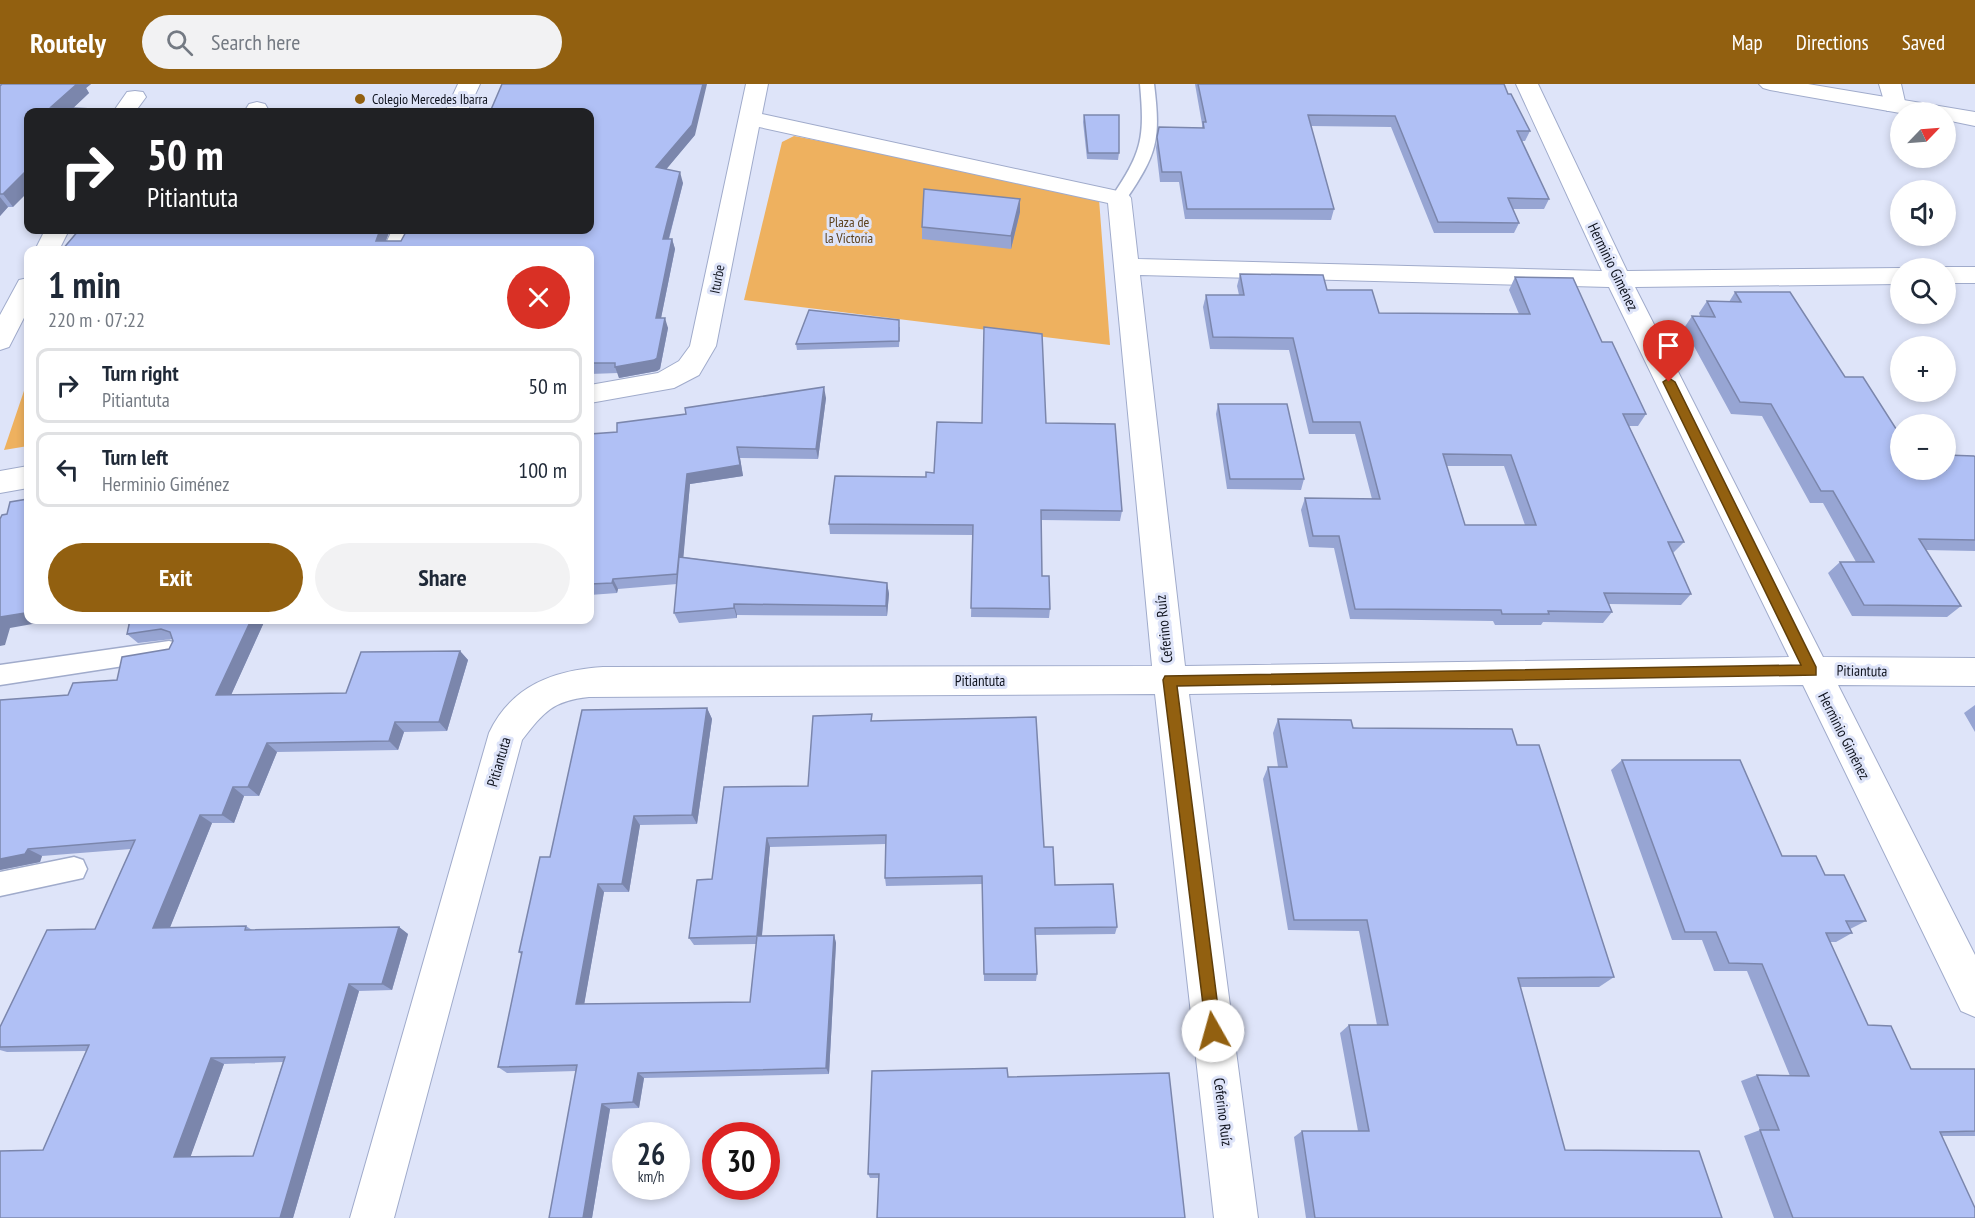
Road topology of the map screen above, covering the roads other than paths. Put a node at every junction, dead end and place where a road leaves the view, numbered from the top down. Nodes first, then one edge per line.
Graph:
1 (469, 84) edge
2 (757, 84) edge
3 (1147, 84) edge
4 (1527, 84) edge
5 (1770, 84) edge
6 (1890, 84) edge
7 (1894, 102) edge
8 (1890, 105) edge
9 (458, 108) edge
10 (1960, 117) edge
11 (749, 118) junction
12 (1975, 135) edge
13 (1119, 198) junction
14 (1127, 267) junction
15 (1956, 275) edge
16 (1975, 275) edge
17 (1890, 276) edge
18 (1618, 279) junction
19 (24, 294) edge
20 (0, 341) edge
21 (594, 393) edge
22 (24, 478) edge
23 (0, 482) edge
24 (171, 650) edge
25 (1811, 671) junction
26 (1975, 672) edge
27 (0, 675) edge
28 (1170, 680) junction
29 (74, 869) dead end
30 (0, 884) edge
31 (1975, 997) edge
32 (372, 1218) edge
33 (1236, 1218) edge

1 - 9 street
2 - 11 street, Iturbe
3 - 13 lane
4 - 18 street, Herminio Giménez
5 - 8 street
6 - 7 street
10 - 12 street
11 - 13 street
11 - 21 street, Iturbe
13 - 14 street, Ceferino Ruíz
14 - 18 street
14 - 28 street, Ceferino Ruíz
15 - 16 street
17 - 18 street
18 - 25 street, Herminio Giménez
19 - 20 street
22 - 23 street
24 - 27 lane
25 - 26 street, Pitiantuta
25 - 28 street, Pitiantuta
25 - 31 street, Herminio Giménez
28 - 32 street, Pitiantuta
28 - 33 street, Ceferino Ruíz
29 - 30 lane

